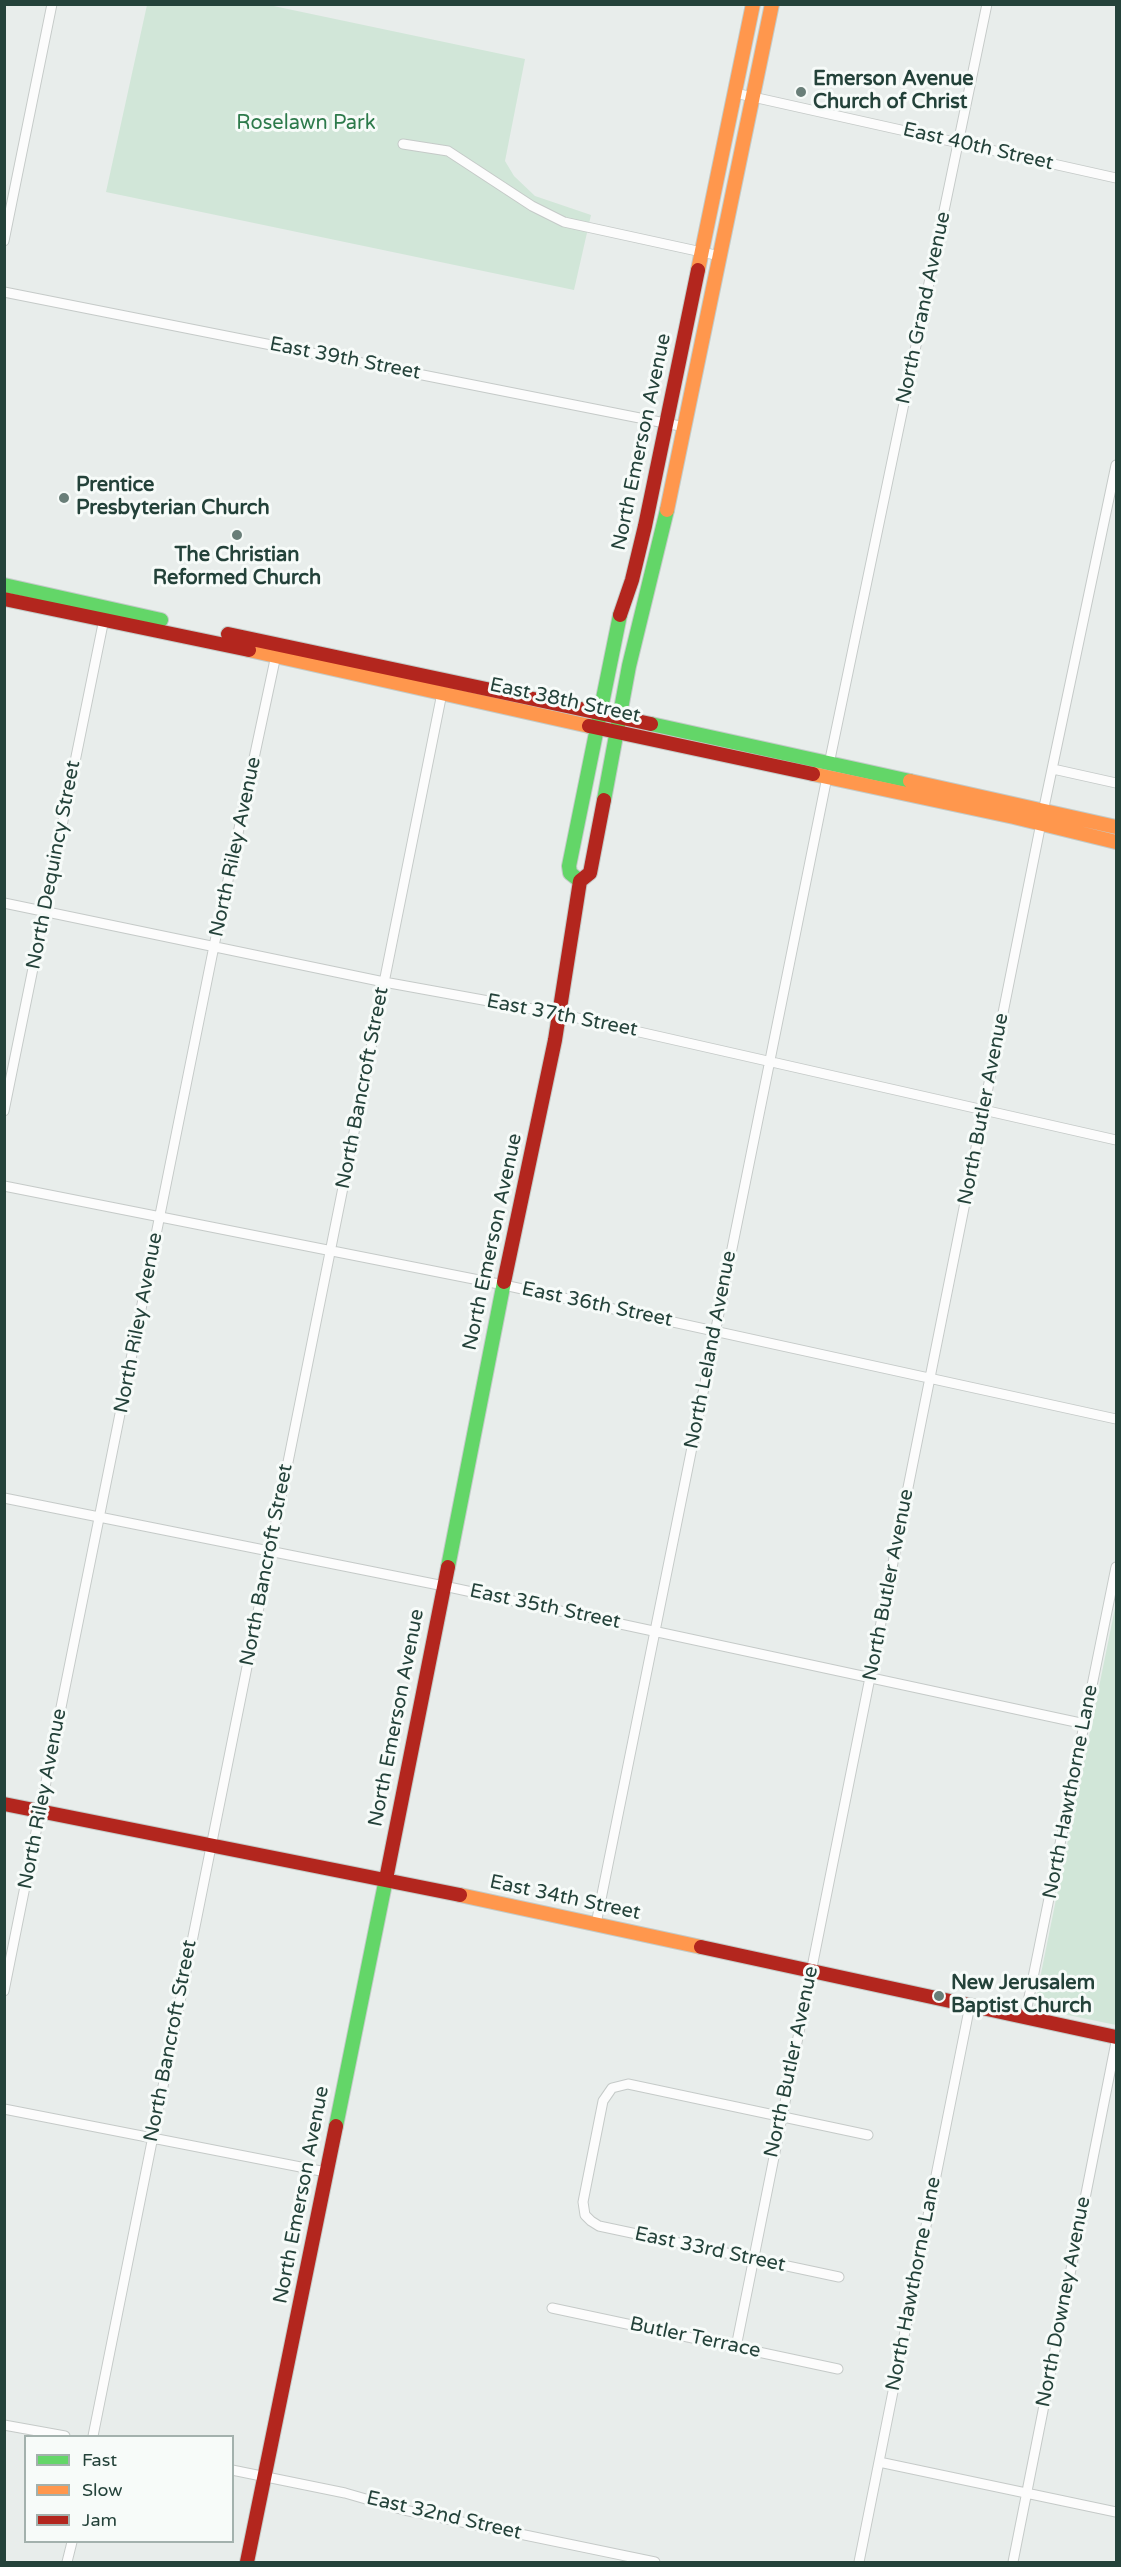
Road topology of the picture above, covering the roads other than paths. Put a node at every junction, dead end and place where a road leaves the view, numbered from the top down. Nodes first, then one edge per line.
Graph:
1 (52, 4) edge
2 (753, 4) edge
3 (772, 4) edge
4 (987, 4) edge
5 (735, 93) junction
6 (753, 98) junction
7 (403, 144) dead end
8 (958, 144) junction
9 (1116, 178) edge
10 (4, 241) edge
11 (702, 252) junction
12 (720, 256) junction
13 (4, 292) edge
14 (666, 423) junction
15 (685, 427) junction
16 (1116, 465) edge
17 (4, 585) edge
18 (4, 598) edge
19 (861, 611) joint
20 (104, 619) junction
21 (276, 656) junction
22 (442, 693) junction
23 (599, 712) junction
24 (618, 724) junction
25 (595, 727) junction
26 (1053, 769) junction
27 (828, 770) junction
28 (1116, 783) edge
29 (1042, 818) junction
30 (1116, 827) edge
31 (1116, 842) edge
32 (580, 881) junction
33 (4, 903) edge
34 (45, 912) junction
35 (214, 946) junction
36 (384, 982) junction
37 (560, 1014) junction
38 (769, 1060) junction
39 (984, 1110) junction
40 (4, 1111) edge
41 (1116, 1140) edge
42 (4, 1186) edge
43 (160, 1216) junction
44 (330, 1250) junction
45 (504, 1285) junction
46 (715, 1331) junction
47 (931, 1378) junction
48 (1116, 1419) edge
49 (4, 1498) edge
50 (99, 1517) junction
51 (270, 1551) junction
52 (1116, 1567) edge
53 (444, 1586) junction
54 (655, 1631) junction
55 (870, 1677) junction
56 (1085, 1724) junction
57 (4, 1804) edge
58 (40, 1812) junction
59 (210, 1845) junction
60 (386, 1881) junction
61 (596, 1924) junction
62 (810, 1972) junction
63 (4, 1991) edge
64 (970, 2005) junction
65 (1025, 2017) junction
66 (1116, 2037) edge
67 (1116, 2042) edge
68 (4, 2109) edge
69 (780, 2117) junction
70 (868, 2135) dead end
71 (152, 2138) junction
72 (326, 2172) junction
73 (753, 2260) junction
74 (839, 2277) dead end
75 (552, 2308) dead end
76 (735, 2347) junction
77 (838, 2369) dead end
78 (4, 2425) edge
79 (59, 2435) edge
80 (93, 2435) edge
81 (879, 2462) junction
82 (234, 2469) edge
83 (265, 2476) junction
84 (1026, 2493) junction
85 (1116, 2512) edge
86 (72, 2543) edge
87 (67, 2562) edge
88 (247, 2562) edge
89 (655, 2562) edge
90 (859, 2562) edge
91 (1013, 2562) edge

1 - 10 street
2 - 5 main road, North Emerson Avenue
3 - 6 main road, North Emerson Avenue
4 - 8 street, North Grand Avenue
5 - 6 street, East 40th Street
5 - 11 main road, North Emerson Avenue
6 - 8 street, East 40th Street
6 - 12 main road, North Emerson Avenue
7 - 11 street
8 - 9 street, East 40th Street
8 - 19 street, North Grand Avenue
11 - 12 street
11 - 14 main road, North Emerson Avenue
12 - 15 main road, North Emerson Avenue
13 - 14 street, East 39th Street
14 - 15 street, East 39th Street
14 - 23 main road, North Emerson Avenue
15 - 24 main road, North Emerson Avenue
16 - 26 street, North Butler Avenue
17 - 23 main road, East 38th Street
18 - 20 main road, East 38th Street
19 - 27 street, North Leland Avenue
20 - 21 main road, East 38th Street
20 - 34 street, North Dequincy Street
21 - 22 main road, East 38th Street
21 - 35 street, North Riley Avenue
22 - 25 main road, East 38th Street
22 - 36 street, North Bancroft Street
23 - 24 main road, East 38th Street
23 - 25 main road, North Emerson Avenue
24 - 25 main road, East 38th Street
24 - 27 main road, East 38th Street
24 - 32 main road, North Emerson Avenue
25 - 32 main road, North Emerson Avenue
26 - 28 street
26 - 29 street, North Butler Avenue
27 - 29 main road, East 38th Street
27 - 38 street, North Leland Avenue
29 - 30 main road, East 38th Street
29 - 31 main road, East 38th Street
29 - 39 street, North Butler Avenue
32 - 37 main road, North Emerson Avenue
33 - 34 street, East 37th Street
34 - 35 street, East 37th Street
34 - 40 street, North Dequincy Street
35 - 36 street, East 37th Street
35 - 43 street, North Riley Avenue
36 - 37 street, East 37th Street
36 - 44 street, North Bancroft Street
37 - 38 street, East 37th Street
37 - 45 main road, North Emerson Avenue
38 - 39 street, East 37th Street
38 - 46 street, North Leland Avenue
39 - 41 street, East 37th Street
39 - 47 street, North Butler Avenue
42 - 43 street, East 36th Street
43 - 44 street, East 36th Street
43 - 50 street, North Riley Avenue
44 - 45 street, East 36th Street
44 - 51 street, North Bancroft Street
45 - 46 street, East 36th Street
45 - 53 main road, North Emerson Avenue
46 - 47 street, East 36th Street
46 - 54 street, North Leland Avenue
47 - 48 street, East 36th Street
47 - 55 street, North Butler Avenue
49 - 50 street, East 35th Street
50 - 51 street, East 35th Street
50 - 58 street, North Riley Avenue
51 - 53 street, East 35th Street
51 - 59 street, North Bancroft Street
52 - 56 street, North Hawthorne Lane
53 - 54 street, East 35th Street
53 - 60 main road, North Emerson Avenue
54 - 55 street, East 35th Street
54 - 61 street, North Leland Avenue
55 - 56 street, East 35th Street
55 - 62 street, North Butler Avenue
56 - 65 street, North Hawthorne Lane
57 - 58 main road, East 34th Street
58 - 59 main road, East 34th Street
58 - 63 street, North Riley Avenue
59 - 60 main road, East 34th Street
59 - 71 street, North Bancroft Street
60 - 61 main road, East 34th Street
60 - 72 main road, North Emerson Avenue
61 - 62 main road, East 34th Street
62 - 64 main road, East 34th Street
62 - 69 street, North Butler Avenue
64 - 65 main road, East 34th Street
64 - 81 street, North Hawthorne Lane
65 - 66 main road, East 34th Street
67 - 84 street, North Downey Avenue
68 - 71 street
69 - 70 street
69 - 73 street, North Butler Avenue
69 - 73 street, East 33rd Street
71 - 72 street
71 - 80 street, North Bancroft Street
72 - 83 main road, North Emerson Avenue
73 - 74 street, East 33rd Street
73 - 76 street, North Butler Avenue
75 - 76 street, Butler Terrace
76 - 77 street, Butler Terrace
78 - 79 street
81 - 84 street
81 - 90 street, North Hawthorne Lane
82 - 83 street, East 32nd Street
83 - 88 main road, North Emerson Avenue
83 - 89 street, East 32nd Street
84 - 85 street
84 - 91 street, North Downey Avenue
86 - 87 street

